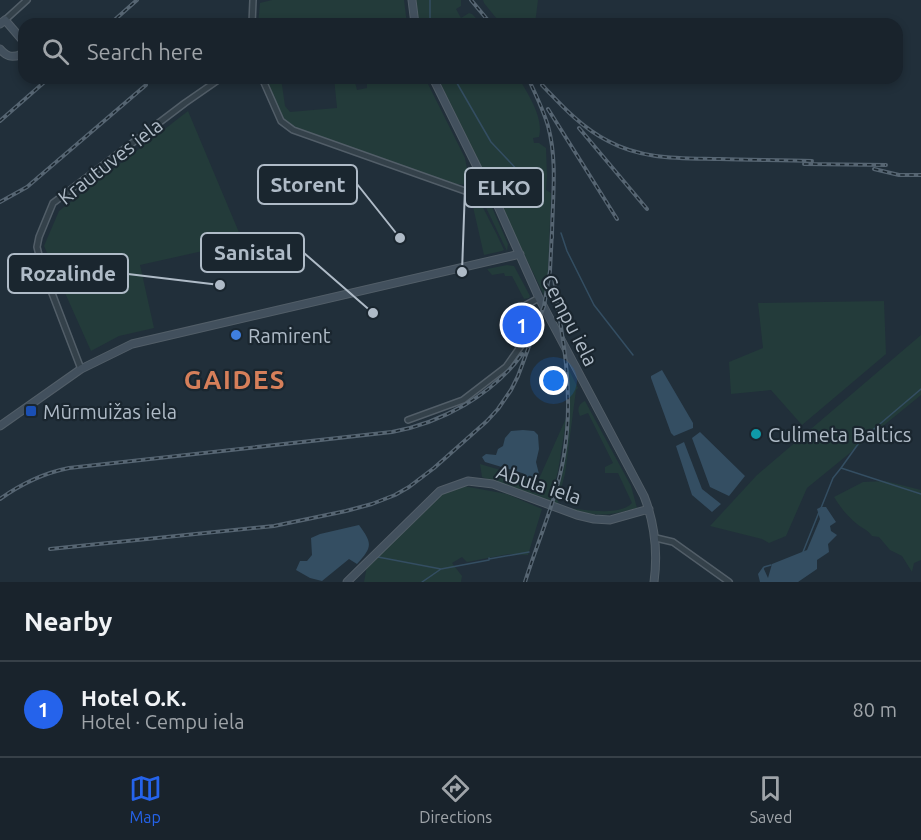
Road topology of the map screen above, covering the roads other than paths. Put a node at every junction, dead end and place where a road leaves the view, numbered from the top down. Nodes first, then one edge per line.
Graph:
1 (27, 0) edge
2 (253, 0) edge
3 (412, 0) edge
4 (252, 18) edge
5 (414, 18) edge
6 (2, 22) edge
7 (18, 37) edge
8 (0, 49) edge
9 (18, 56) edge
10 (213, 84) edge
11 (265, 84) edge
12 (436, 84) edge
13 (484, 183) junction
14 (520, 254) junction
15 (539, 298) junction
16 (81, 369) junction
17 (408, 420) dead end
18 (0, 426) edge
19 (649, 509) junction
20 (656, 538) junction
21 (347, 582) edge
22 (654, 582) edge
23 (729, 582) edge

1 - 6 street
2 - 4 street
3 - 5 street
6 - 7 street
8 - 9 street
10 - 16 street, Krautuves iela
11 - 13 street
12 - 13 street, Cempu iela
13 - 14 street, Cempu iela
14 - 15 street, Cempu iela
14 - 16 street
15 - 17 street
15 - 19 street, Cempu iela
16 - 18 street
19 - 20 street, Cempu iela
19 - 21 street, Abula iela
20 - 22 street, Cempu iela
20 - 23 street

